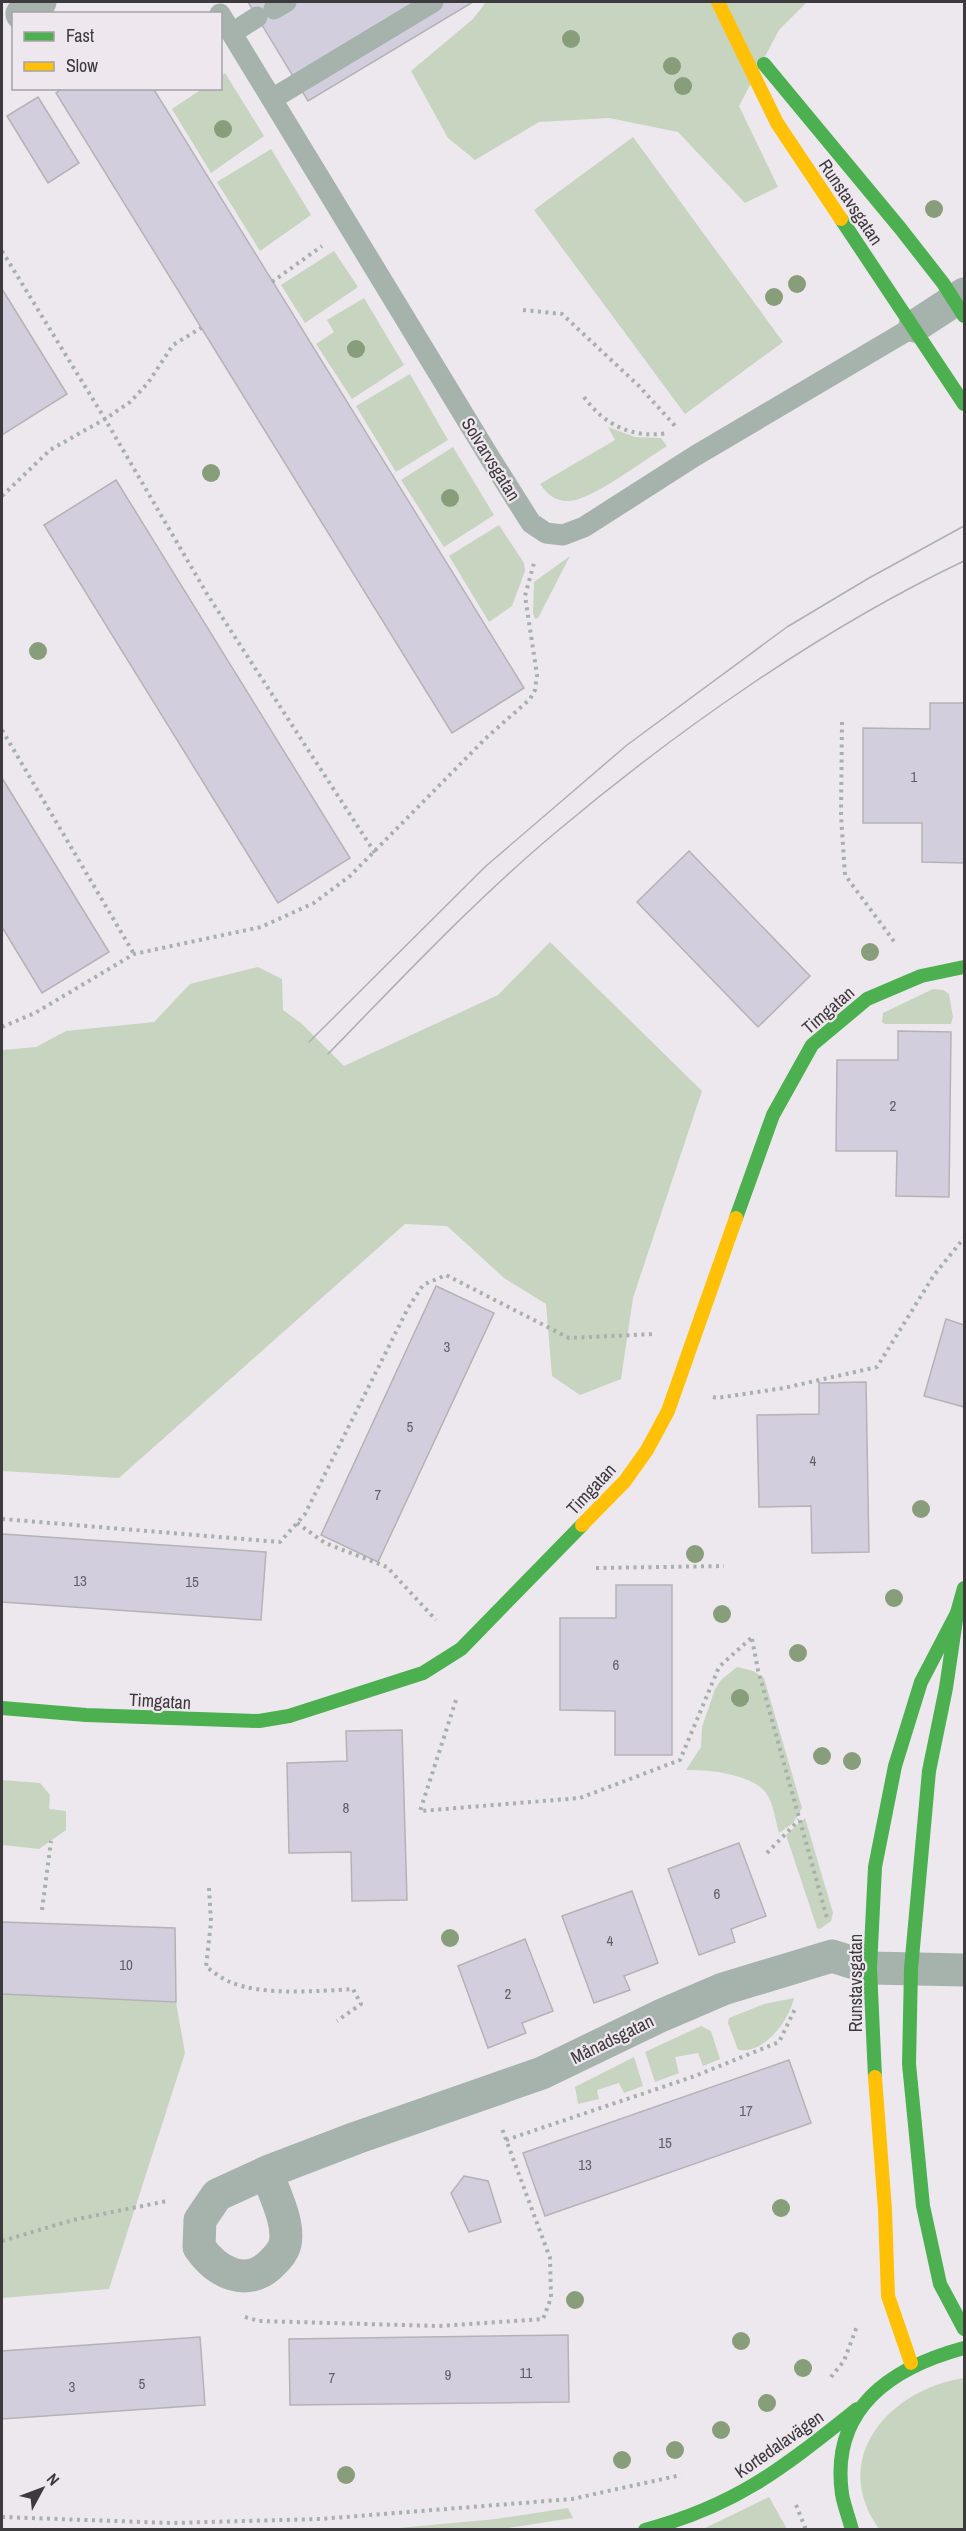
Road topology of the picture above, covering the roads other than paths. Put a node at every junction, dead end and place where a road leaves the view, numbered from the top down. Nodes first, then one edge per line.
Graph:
1 (40, 2) edge
2 (433, 2) edge
3 (720, 6) edge
4 (272, 9) edge
5 (24, 12) edge
6 (222, 17) edge
7 (232, 33) junction
8 (272, 99) junction
9 (962, 303) edge
10 (915, 326) junction
11 (964, 404) edge
12 (964, 967) edge
13 (964, 1588) edge
14 (957, 1613) junction
15 (2, 1708) edge
16 (870, 1968) junction
17 (911, 1969) junction
18 (964, 1970) edge
19 (267, 2172) junction
20 (964, 2329) edge
21 (964, 2348) edge
22 (911, 2363) junction
23 (861, 2406) junction
24 (645, 2529) edge
25 (852, 2529) edge

1 - 5 street
2 - 8 lane
3 - 9 street, Runstavsgatan
3 - 10 street, Runstavsgatan
4 - 7 lane
6 - 7 lane, Solvarvsgatan
7 - 8 lane, Solvarvsgatan
8 - 10 lane, Solvarvsgatan
9 - 10 street
10 - 11 street, Runstavsgatan
12 - 15 street, Timgatan
13 - 14 street, Runstavsgatan
14 - 16 street, Runstavsgatan
14 - 17 street, Runstavsgatan
16 - 17 street
16 - 19 street, Månadsgatan
16 - 22 street, Runstavsgatan
17 - 18 street
17 - 20 street, Runstavsgatan
19 - 19 street, Månadsgatan
21 - 22 street
22 - 23 street
23 - 24 street, Kortedalavägen
23 - 25 street

